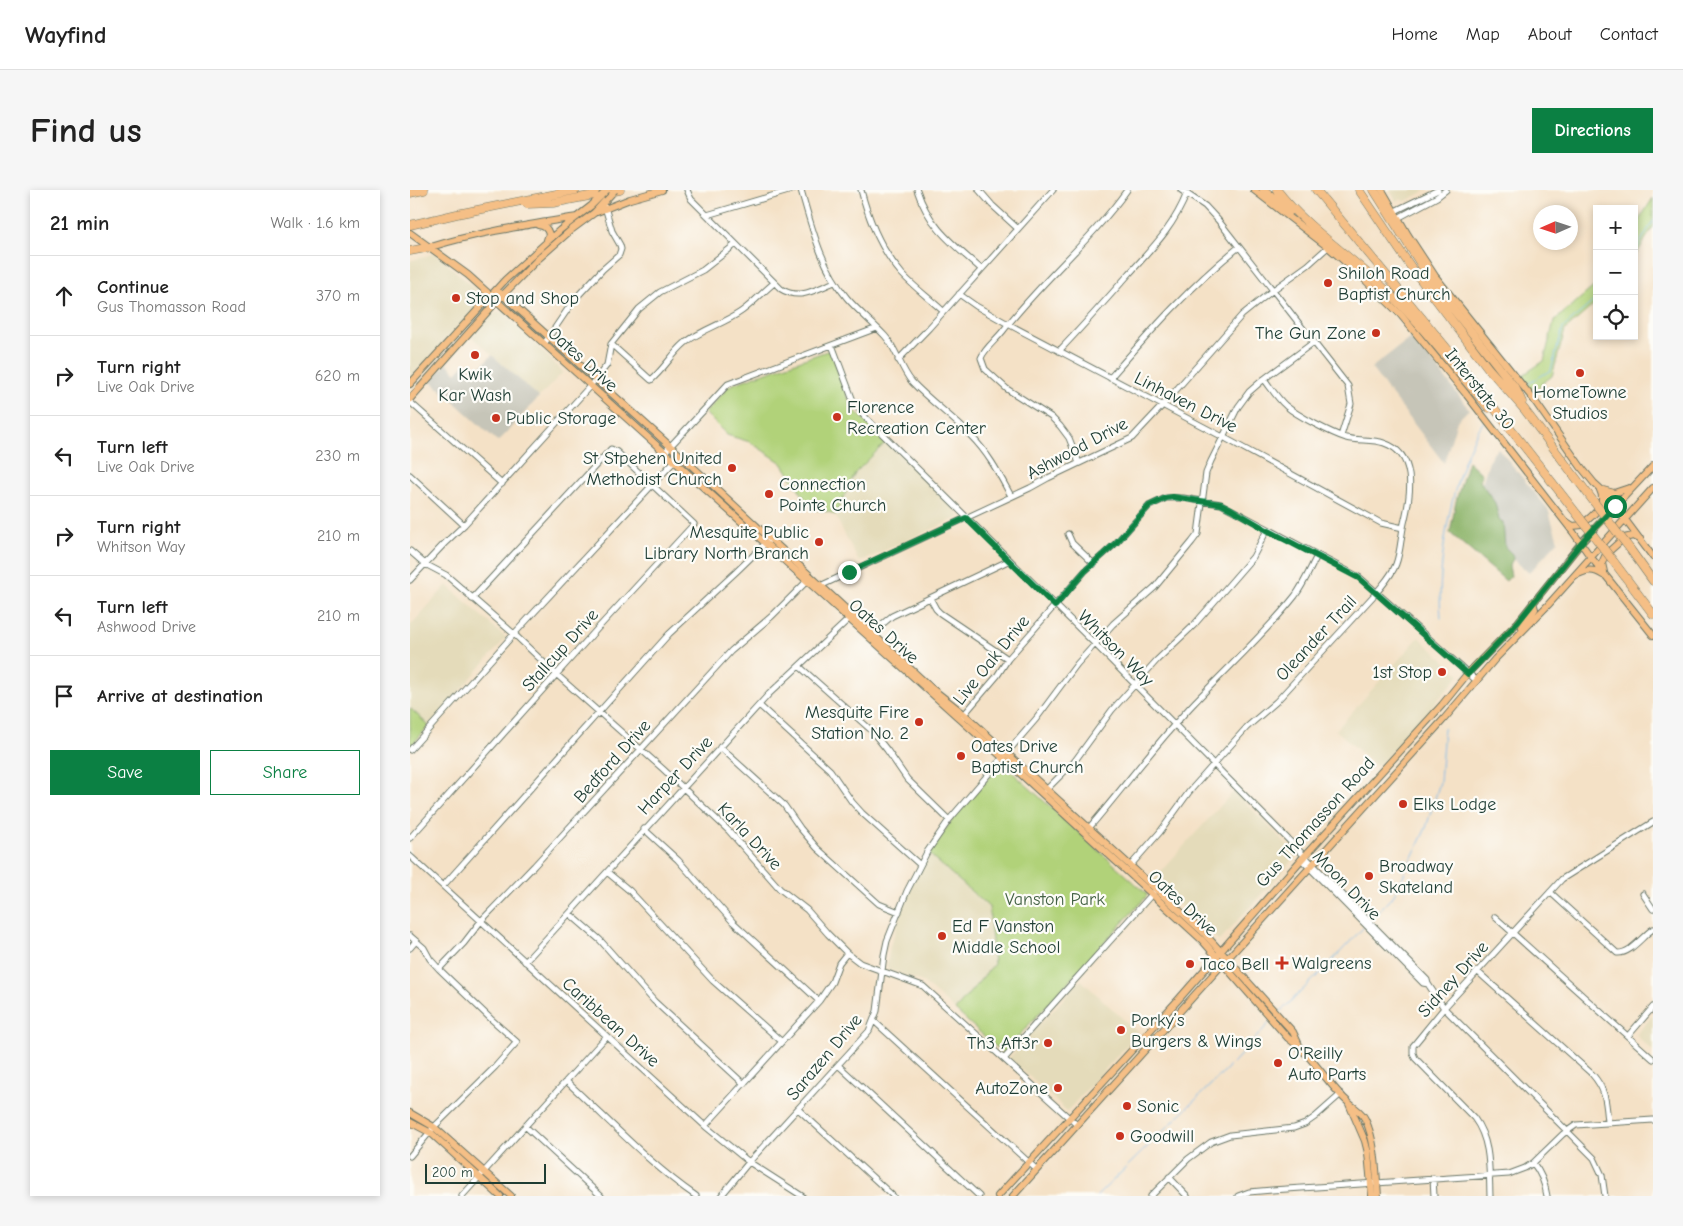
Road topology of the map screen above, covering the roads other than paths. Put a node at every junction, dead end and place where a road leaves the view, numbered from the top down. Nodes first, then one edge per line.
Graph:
1 (424, 190) edge
2 (576, 190) edge
3 (662, 190) edge
4 (686, 190) edge
5 (792, 190) edge
6 (801, 190) edge
7 (861, 190) edge
8 (917, 190) edge
9 (979, 190) edge
10 (1053, 190) edge
11 (1127, 190) edge
12 (1181, 190) edge
13 (1254, 190) edge
14 (1264, 190) edge
15 (1277, 190) edge
16 (1311, 190) edge
17 (1316, 190) edge
18 (1359, 190) edge
19 (1374, 190) edge
20 (1382, 190) edge
21 (1438, 190) edge
22 (1446, 190) edge
23 (610, 192) edge
24 (410, 193) edge
25 (1187, 193) junction
26 (616, 204) junction
27 (503, 206) junction
28 (605, 207) junction
29 (1332, 210) junction
30 (594, 213) junction
31 (707, 215) junction
32 (578, 216) junction
33 (1396, 217) junction
34 (1308, 224) junction
35 (527, 225) junction
36 (1017, 228) junction
37 (410, 231) edge
38 (736, 244) junction
39 (543, 246) junction
40 (431, 247) junction
41 (1239, 247) junction
42 (1328, 247) junction
43 (410, 251) edge
44 (981, 269) junction
45 (835, 282) junction
46 (774, 283) junction
47 (497, 290) junction
48 (1273, 290) junction
49 (959, 294) junction
50 (503, 295) junction
51 (492, 296) junction
52 (497, 301) junction
53 (943, 311) junction
54 (1008, 324) junction
55 (877, 328) junction
56 (549, 336) junction
57 (1314, 342) junction
58 (544, 344) junction
59 (611, 344) junction
60 (832, 345) junction
61 (1059, 351) junction
62 (440, 352) junction
63 (446, 359) junction
64 (898, 360) junction
65 (1110, 378) junction
66 (596, 379) junction
67 (1264, 379) junction
68 (410, 384) edge
69 (590, 386) junction
70 (410, 400) edge
71 (1162, 406) junction
72 (1524, 409) junction
73 (1341, 436) junction
74 (1223, 437) junction
75 (670, 446) junction
76 (1528, 450) junction
77 (664, 452) junction
78 (680, 455) junction
79 (675, 462) junction
80 (1080, 463) junction
81 (1653, 466) edge
82 (410, 475) edge
83 (1636, 483) junction
84 (502, 484) junction
85 (653, 484) junction
86 (1600, 488) junction
87 (1653, 488) edge
88 (1011, 496) junction
89 (1202, 502) junction
90 (1615, 506) junction
91 (966, 518) junction
92 (1564, 520) junction
93 (1626, 520) junction
94 (464, 525) junction
95 (1403, 528) junction
96 (1267, 530) junction
97 (1068, 534) dead end
98 (1641, 540) junction
99 (768, 541) junction
100 (1581, 543) junction
101 (410, 551) edge
102 (1317, 556) junction
103 (1590, 556) junction
104 (1653, 557) edge
105 (1010, 560) junction
106 (425, 564) junction
107 (1094, 564) junction
108 (1605, 575) junction
109 (1572, 577) junction
110 (809, 579) junction
111 (410, 580) edge
112 (1653, 581) edge
113 (818, 587) junction
114 (1377, 592) junction
115 (930, 598) junction
116 (472, 599) junction
117 (1533, 602) junction
118 (1055, 606) junction
119 (1653, 614) edge
120 (851, 617) junction
121 (1522, 631) junction
122 (514, 634) junction
123 (1653, 635) edge
124 (872, 636) junction
125 (1095, 644) junction
126 (1008, 659) junction
127 (799, 666) junction
128 (556, 674) junction
129 (1468, 674) junction
130 (1477, 681) junction
131 (1135, 686) junction
132 (759, 705) junction
133 (599, 712) junction
134 (962, 717) junction
135 (1174, 725) junction
136 (720, 747) junction
137 (1402, 748) junction
138 (410, 750) edge
139 (641, 750) junction
140 (1004, 756) junction
141 (1410, 756) junction
142 (1213, 765) junction
143 (683, 788) junction
144 (1045, 792) junction
145 (949, 820) junction
146 (1653, 822) edge
147 (644, 829) junction
148 (1087, 829) junction
149 (410, 838) edge
150 (1298, 849) joint
151 (410, 856) edge
152 (1303, 858) junction
153 (920, 864) junction
154 (1310, 866) junction
155 (1128, 868) junction
156 (607, 872) junction
157 (443, 886) junction
158 (1155, 892) junction
159 (1550, 892) junction
160 (1644, 894) dead end
161 (1653, 909) edge
162 (898, 912) junction
163 (570, 914) junction
164 (1495, 918) dead end
165 (481, 921) junction
166 (1653, 929) edge
167 (1513, 934) junction
168 (410, 936) edge
169 (416, 941) junction
170 (410, 948) edge
171 (1221, 950) junction
172 (847, 953) junction
173 (1216, 955) junction
174 (1225, 960) junction
175 (525, 962) junction
176 (439, 969) junction
177 (882, 971) junction
178 (1478, 972) junction
179 (819, 1000) junction
180 (1264, 1005) junction
181 (1653, 1007) edge
182 (1444, 1008) junction
183 (874, 1021) junction
184 (1146, 1035) junction
185 (1628, 1036) junction
186 (606, 1037) junction
187 (781, 1041) junction
188 (1152, 1041) junction
189 (1300, 1046) junction
190 (1004, 1059) junction
191 (1653, 1059) edge
192 (838, 1065) junction
193 (566, 1081) junction
194 (744, 1084) junction
195 (1341, 1094) junction
196 (798, 1109) junction
197 (410, 1114) edge
198 (1070, 1119) junction
199 (1653, 1120) edge
200 (410, 1122) edge
201 (1608, 1122) junction
202 (1077, 1125) junction
203 (525, 1126) junction
204 (705, 1126) junction
205 (432, 1130) junction
206 (1567, 1130) junction
207 (410, 1156) edge
208 (749, 1162) junction
209 (1029, 1162) junction
210 (1533, 1163) junction
211 (1036, 1169) junction
212 (484, 1172) junction
213 (1489, 1175) junction
214 (1169, 1177) junction
215 (478, 1178) junction
216 (1433, 1178) junction
217 (1374, 1182) junction
218 (462, 1196) edge
219 (500, 1196) edge
220 (511, 1196) edge
221 (601, 1196) edge
222 (696, 1196) edge
223 (720, 1196) edge
224 (802, 1196) edge
225 (893, 1196) edge
226 (979, 1196) edge
227 (998, 1196) edge
228 (1013, 1196) edge
229 (1150, 1196) edge
230 (1187, 1196) edge
231 (1238, 1196) edge
232 (1372, 1196) edge
233 (1378, 1196) edge
234 (1434, 1196) edge
235 (1490, 1196) edge
236 (1547, 1196) edge
237 (1605, 1196) edge

1 - 24 highway
2 - 27 highway
3 - 26 main road
4 - 31 street
5 - 31 street
6 - 45 street
7 - 53 street
8 - 44 street
9 - 36 street
10 - 36 street
11 - 54 street
12 - 25 street
13 - 42 main road, Interstate 30
14 - 34 highway
15 - 34 highway
16 - 29 highway
17 - 29 highway
18 - 72 highway
19 - 33 highway
20 - 33 main road, Interstate 30
21 - 33 street
22 - 33 street
23 - 26 main road
23 - 27 highway
23 - 30 main road
23 - 32 main road
25 - 41 street
25 - 61 street
26 - 28 main road
27 - 37 highway
28 - 30 main road
28 - 56 street
29 - 76 highway
30 - 32 main road
30 - 50 main road
31 - 38 street
32 - 35 main road
32 - 39 main road
33 - 72 highway
33 - 86 main road, Interstate 30
34 - 76 highway
35 - 39 main road
35 - 40 main road
36 - 44 street
37 - 40 main road, Oates Drive
38 - 46 street
38 - 59 street
39 - 47 main road
40 - 43 highway
40 - 51 main road, Oates Drive
41 - 48 street
41 - 65 street
42 - 48 street, Ashwood Drive
42 - 92 main road, Interstate 30
44 - 49 street
45 - 46 street
45 - 55 street
46 - 59 street
47 - 50 main road, Oates Drive
47 - 51 main road
48 - 57 street
48 - 71 street, Ashwood Drive
49 - 53 street
49 - 54 street, Linhaven Drive
50 - 52 main road
50 - 56 main road, Oates Drive
51 - 52 main road, Oates Drive
51 - 62 main road
52 - 58 main road, Oates Drive
52 - 63 main road
53 - 64 street
54 - 61 street, Linhaven Drive
54 - 80 street
55 - 60 street
55 - 64 street
56 - 58 street
56 - 66 main road, Oates Drive
57 - 67 street, Sarazen Drive
57 - 73 street
58 - 69 main road, Oates Drive
59 - 66 street
60 - 75 street
60 - 91 street, Whitson Way
61 - 65 street, Linhaven Drive
62 - 63 main road
62 - 68 main road
63 - 70 main road
64 - 88 street
65 - 71 street, Linhaven Drive
66 - 69 street
66 - 75 main road, Oates Drive
67 - 73 street, Oleander Trail
67 - 74 street, Sarazen Drive
69 - 77 main road, Oates Drive
69 - 84 street
70 - 84 street
71 - 74 street, Linhaven Drive
71 - 80 street, Ashwood Drive
72 - 112 highway, bridge
73 - 95 street, Oleander Trail
74 - 89 street, Sarazen Drive
74 - 95 street, Linhaven Drive
75 - 77 street
75 - 78 main road, Oates Drive
76 - 119 highway, bridge
77 - 79 main road, Oates Drive
78 - 79 street
78 - 99 main road, Oates Drive
79 - 85 street
79 - 99 main road, Oates Drive
80 - 88 street, Ashwood Drive
81 - 83 main road, Gus Thomasson Road
82 - 94 street
83 - 86 main road
83 - 90 main road, Gus Thomasson Road
84 - 94 street
85 - 116 street
85 - 122 street
85 - 128 street, Stallcup Drive
86 - 90 main road, Interstate 30
86 - 92 main road
87 - 93 main road, Gus Thomasson Road
88 - 91 street, Ashwood Drive
89 - 96 street, Live Oak Drive
89 - 107 street, Live Oak Drive
89 - 125 street, Sarazen Drive
90 - 93 main road, Interstate 30
90 - 100 main road, Gus Thomasson Road
91 - 105 street, Whitson Way
91 - 113 street, Ashwood Drive
92 - 100 main road, Interstate 30
93 - 98 main road, Interstate 30
93 - 103 main road, Gus Thomasson Road
94 - 106 street
95 - 114 street, Oleander Trail
96 - 102 street, Live Oak Drive
96 - 131 street
97 - 107 street
98 - 104 main road, Interstate 30
98 - 108 main road
99 - 110 main road, Oates Drive
99 - 133 street
100 - 103 main road, Interstate 30
100 - 117 main road, Gus Thomasson Road
101 - 106 street, Karla Drive
102 - 114 street, Live Oak Drive
102 - 135 street
103 - 108 main road, Interstate 30
103 - 109 main road, Gus Thomasson Road
105 - 115 street
105 - 118 street, Whitson Way
106 - 111 street
106 - 116 street, Karla Drive
107 - 118 street, Live Oak Drive
108 - 109 main road
108 - 123 main road, Interstate 30
109 - 121 main road, Gus Thomasson Road
110 - 113 main road, Oates Drive
110 - 139 street, Bedford Drive
113 - 120 main road, Oates Drive
114 - 129 street, Live Oak Drive
114 - 142 street, Oleander Trail
115 - 124 street
115 - 126 street
116 - 122 street, Karla Drive
117 - 121 main road
117 - 129 main road, Gus Thomasson Road
118 - 125 street, Whitson Way
118 - 126 street, Live Oak Drive
120 - 124 main road, Oates Drive
120 - 127 street, Harper Drive
121 - 130 main road, Gus Thomasson Road
122 - 128 street, Karla Drive
122 - 138 street
124 - 134 main road, Oates Drive
125 - 131 street, Whitson Way
125 - 140 street, Sarazen Drive
126 - 134 street, Live Oak Drive
127 - 132 street, Harper Drive
127 - 145 street
128 - 133 street, Karla Drive
128 - 149 street, Stallcup Drive
129 - 130 street, Live Oak Drive
129 - 137 main road, Gus Thomasson Road
130 - 141 main road, Gus Thomasson Road
131 - 135 street, Whitson Way
131 - 144 street
132 - 136 street, Harper Drive
132 - 153 street
133 - 139 street, Karla Drive
133 - 157 street
134 - 140 main road, Oates Drive
135 - 142 street, Whitson Way
135 - 148 street
136 - 143 street, Harper Drive
136 - 162 street
137 - 141 main road
137 - 152 main road, Gus Thomasson Road
139 - 143 street, Karla Drive
139 - 165 street, Bedford Drive
140 - 144 main road, Oates Drive
140 - 145 street, Sarazen Drive
141 - 154 main road, Gus Thomasson Road
142 - 150 street, Whitson Way
142 - 155 street, Oleander Trail
143 - 147 street, Harper Drive
143 - 172 street, Karla Drive
144 - 148 main road, Oates Drive
145 - 153 street, Sarazen Drive
146 - 159 street, Sidney Drive
147 - 156 street, Harper Drive
147 - 179 street
148 - 155 main road, Oates Drive
150 - 152 street, Moon Drive
151 - 157 street, Caribbean Drive
152 - 154 street, Moon Drive
152 - 171 main road, Gus Thomasson Road
153 - 162 street, Sarazen Drive
154 - 174 main road, Gus Thomasson Road
154 - 182 street, Moon Drive
155 - 158 main road, Oates Drive
156 - 163 street, Harper Drive
156 - 187 street
157 - 165 street, Caribbean Drive
158 - 171 main road, Oates Drive
158 - 173 main road, Oates Drive
158 - 190 street
159 - 166 street
159 - 167 street, Sidney Drive
160 - 161 street
162 - 177 street, Sarazen Drive
163 - 175 street, Harper Drive
163 - 194 street
164 - 167 street
165 - 175 street, Caribbean Drive
165 - 176 street, Bedford Drive
167 - 178 street, Sidney Drive
167 - 185 street
168 - 169 street
169 - 170 street
169 - 176 street
171 - 173 main road, Gus Thomasson Road
171 - 174 main road, Oates Drive
172 - 177 street, Karla Drive
172 - 179 street
173 - 174 main road, Oates Drive
173 - 184 main road, Gus Thomasson Road
174 - 180 main road, Oates Drive
174 - 188 main road, Gus Thomasson Road
175 - 186 street, Caribbean Drive
176 - 205 street
177 - 183 street, Sarazen Drive
177 - 190 street, Karla Drive
178 - 182 street, Sidney Drive
178 - 201 street
179 - 187 street
180 - 189 main road, Oates Drive
180 - 189 main road, Oates Drive
181 - 185 street
182 - 206 street, Moon Drive
182 - 213 street, Sidney Drive
183 - 192 street, Sarazen Drive
183 - 209 street
184 - 188 main road
184 - 198 main road, Gus Thomasson Road
185 - 191 street
186 - 193 street
186 - 204 street, Caribbean Drive
187 - 194 street
188 - 202 main road, Gus Thomasson Road
189 - 195 main road, Oates Drive
190 - 198 street, Karla Drive
192 - 196 street, Sarazen Drive
192 - 226 street
193 - 203 street
193 - 222 street
194 - 204 street
195 - 214 street
195 - 217 main road, Oates Drive
196 - 208 street, Sarazen Drive
196 - 225 street
197 - 205 main road
198 - 202 street, Karla Drive
198 - 209 main road, Gus Thomasson Road
199 - 201 street
200 - 205 main road
201 - 206 street
202 - 211 main road, Gus Thomasson Road
203 - 212 street
203 - 221 street
204 - 208 street, Caribbean Drive
205 - 207 street
205 - 212 main road
205 - 215 main road
206 - 210 street
206 - 237 street, Moon Drive
208 - 223 street, Sarazen Drive
208 - 224 street, Caribbean Drive
209 - 211 street
209 - 227 main road, Gus Thomasson Road
210 - 213 street
210 - 236 street
211 - 228 main road, Gus Thomasson Road
212 - 215 street
212 - 220 main road
213 - 216 street
213 - 235 street, Sidney Drive
214 - 229 street
214 - 230 street
215 - 218 street
215 - 219 main road
216 - 217 street
216 - 234 street
217 - 231 street
217 - 232 main road, Oates Drive
217 - 233 main road, Oates Drive

